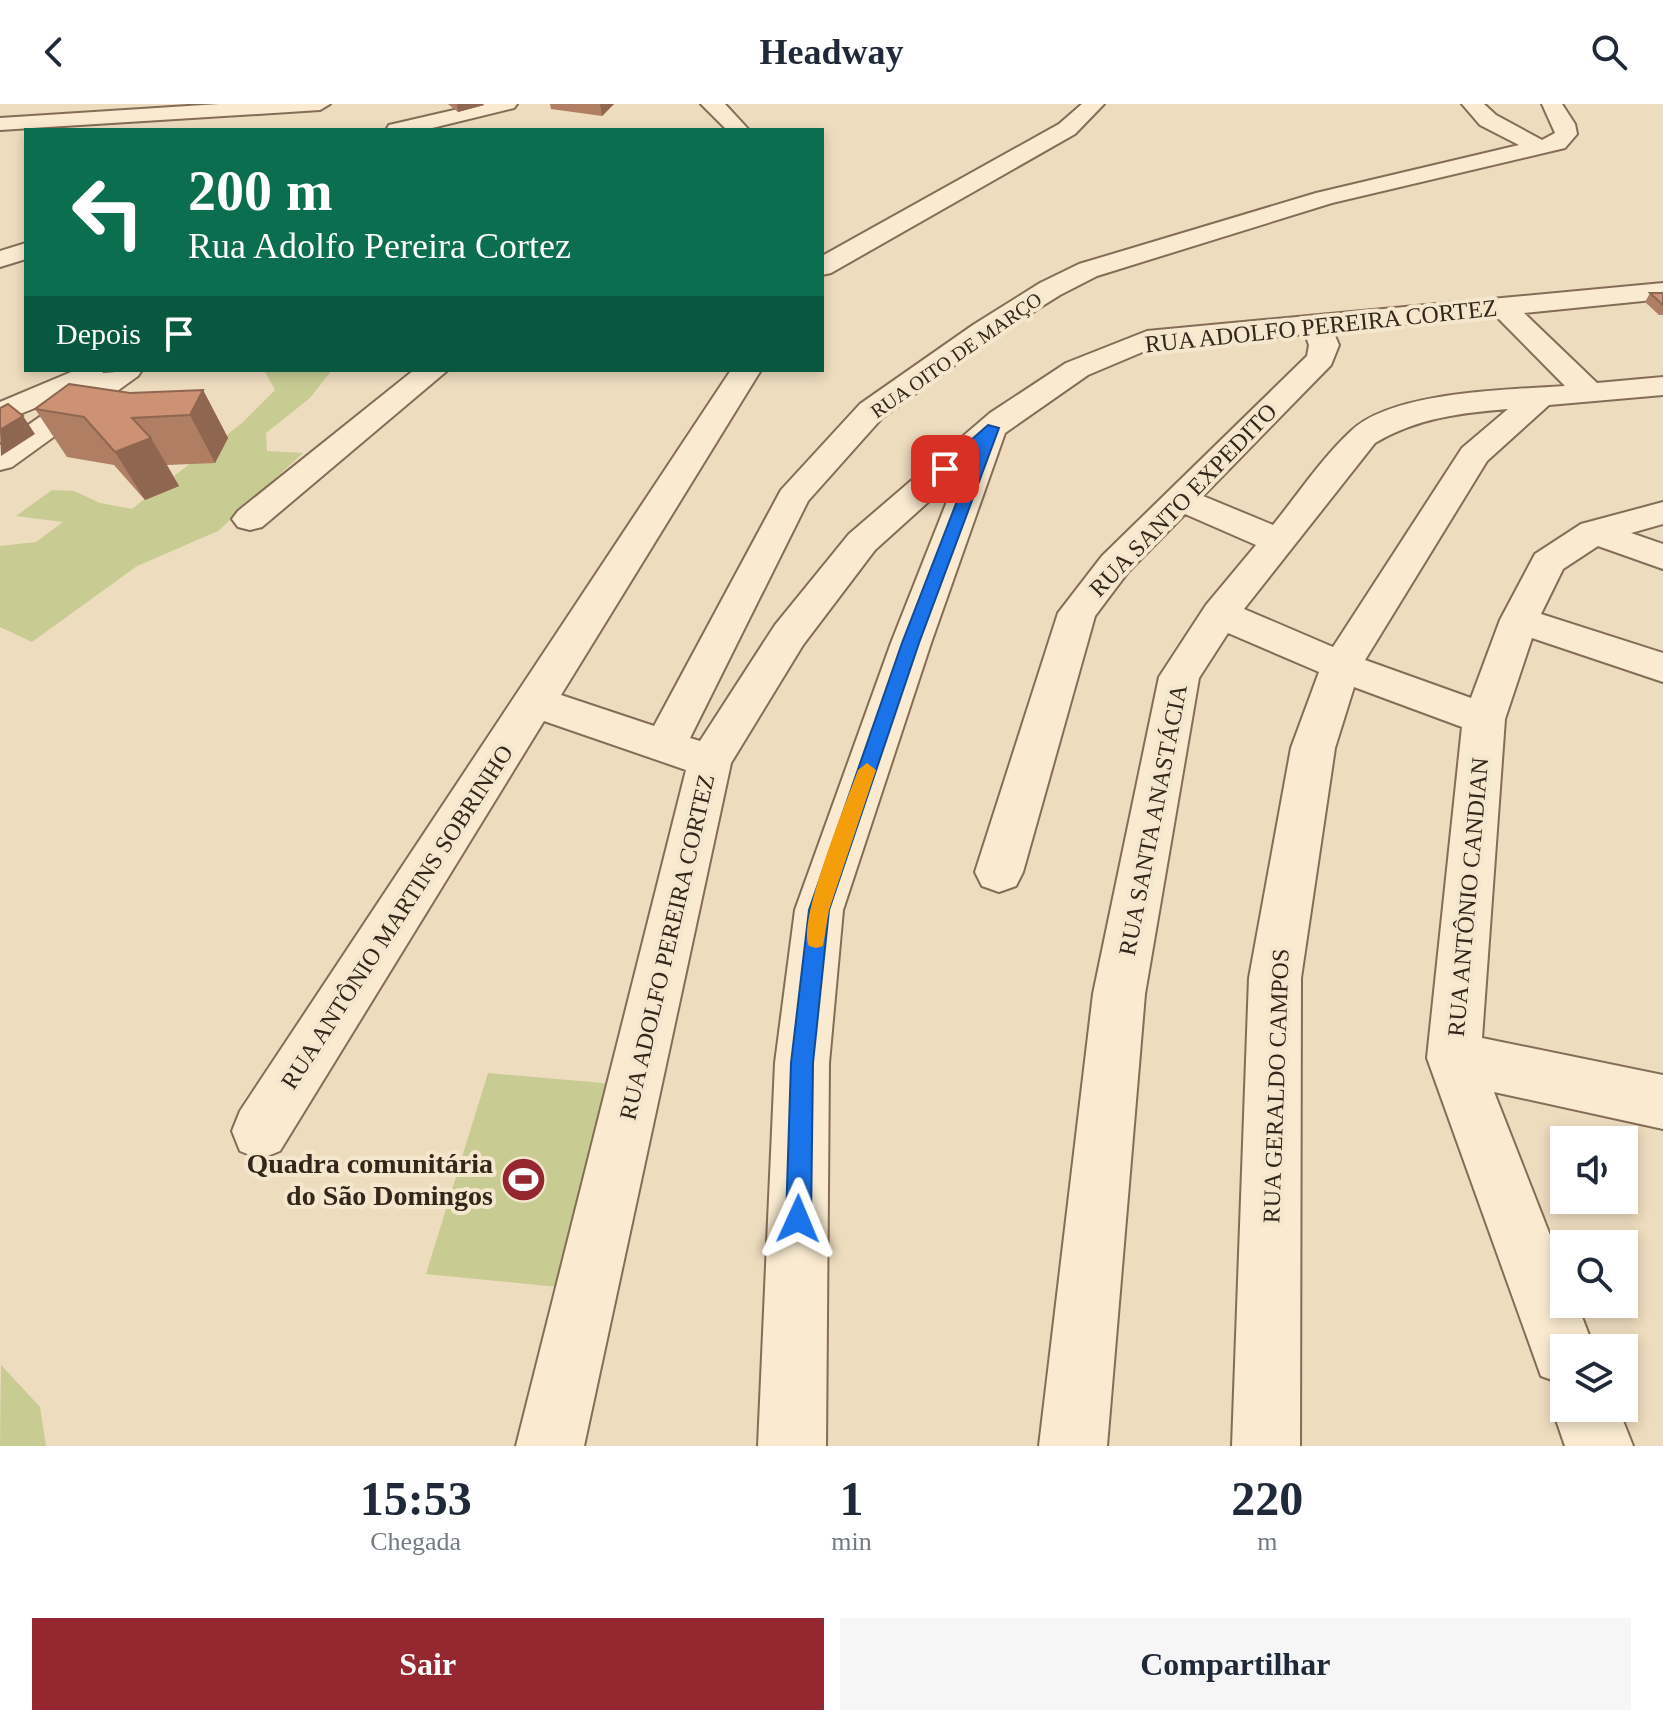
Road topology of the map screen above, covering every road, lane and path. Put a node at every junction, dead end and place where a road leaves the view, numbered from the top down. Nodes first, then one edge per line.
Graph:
1 (320, 104) edge
2 (329, 104) edge
3 (507, 104) edge
4 (522, 104) edge
5 (711, 104) edge
6 (1094, 104) edge
7 (1472, 104) edge
8 (1552, 104) edge
9 (147, 116) edge
10 (0, 124) edge
11 (317, 128) edge
12 (405, 128) edge
13 (488, 128) edge
14 (733, 128) edge
15 (1539, 147) junction
16 (24, 239) edge
17 (0, 259) edge
18 (824, 266) edge
19 (1663, 291) edge
20 (1502, 307) junction
21 (1316, 324) junction
22 (99, 372) edge
23 (124, 372) edge
24 (431, 372) edge
25 (745, 372) edge
26 (1663, 386) edge
27 (1597, 392) junction
28 (1540, 397) junction
29 (0, 413) edge
30 (1663, 417) edge
31 (992, 428) junction
32 (0, 460) edge
33 (1179, 499) junction
34 (1663, 513) edge
35 (250, 519) dead end
36 (1594, 532) junction
37 (1279, 541) junction
38 (1663, 557) edge
39 (1220, 614) junction
40 (1519, 620) junction
41 (1341, 666) junction
42 (1663, 668) edge
43 (534, 702) junction
44 (1484, 719) junction
45 (665, 746) junction
46 (710, 761) junction
47 (999, 872) dead end
48 (1454, 1058) junction
49 (1663, 1102) edge
50 (260, 1131) dead end
51 (1557, 1334) edge
52 (1590, 1422) edge
53 (550, 1446) edge
54 (792, 1446) edge
55 (1073, 1446) edge
56 (1266, 1446) edge
57 (1599, 1446) edge

1 - 9 street
2 - 11 street
3 - 12 street
4 - 13 street
5 - 14 street
6 - 18 street
7 - 15 street
8 - 15 street, RUA OITO DE MARÇO
9 - 10 street
15 - 45 street, RUA OITO DE MARÇO
16 - 17 street
19 - 20 street, RUA ADOLFO PEREIRA CORTEZ
20 - 21 street, RUA ADOLFO PEREIRA CORTEZ
20 - 27 street
21 - 31 street, RUA ADOLFO PEREIRA CORTEZ
21 - 33 street, RUA SANTO EXPEDITO
22 - 29 street
23 - 32 street
24 - 35 street
25 - 43 street, RUA ANTÔNIO MARTINS SOBRINHO
26 - 27 street
27 - 28 street
27 - 30 street
28 - 37 street, RUA SANTA ANASTÁCIA
28 - 41 street, RUA GERALDO CAMPOS
31 - 46 street, RUA ADOLFO PEREIRA CORTEZ
31 - 54 street
33 - 37 street
33 - 47 street, RUA SANTO EXPEDITO
34 - 36 street, RUA ANTÔNIO CANDIAN
36 - 38 street
36 - 40 street, RUA ANTÔNIO CANDIAN
37 - 39 street, RUA SANTA ANASTÁCIA
39 - 41 street
39 - 55 street, RUA SANTA ANASTÁCIA
40 - 42 street
40 - 44 street, RUA ANTÔNIO CANDIAN
41 - 44 street
41 - 56 street, RUA GERALDO CAMPOS
43 - 45 street
43 - 50 street, RUA ANTÔNIO MARTINS SOBRINHO
44 - 48 street, RUA ANTÔNIO CANDIAN
45 - 46 street
46 - 53 street, RUA ADOLFO PEREIRA CORTEZ
48 - 49 street
48 - 51 street, RUA ANTÔNIO CANDIAN
52 - 57 street

